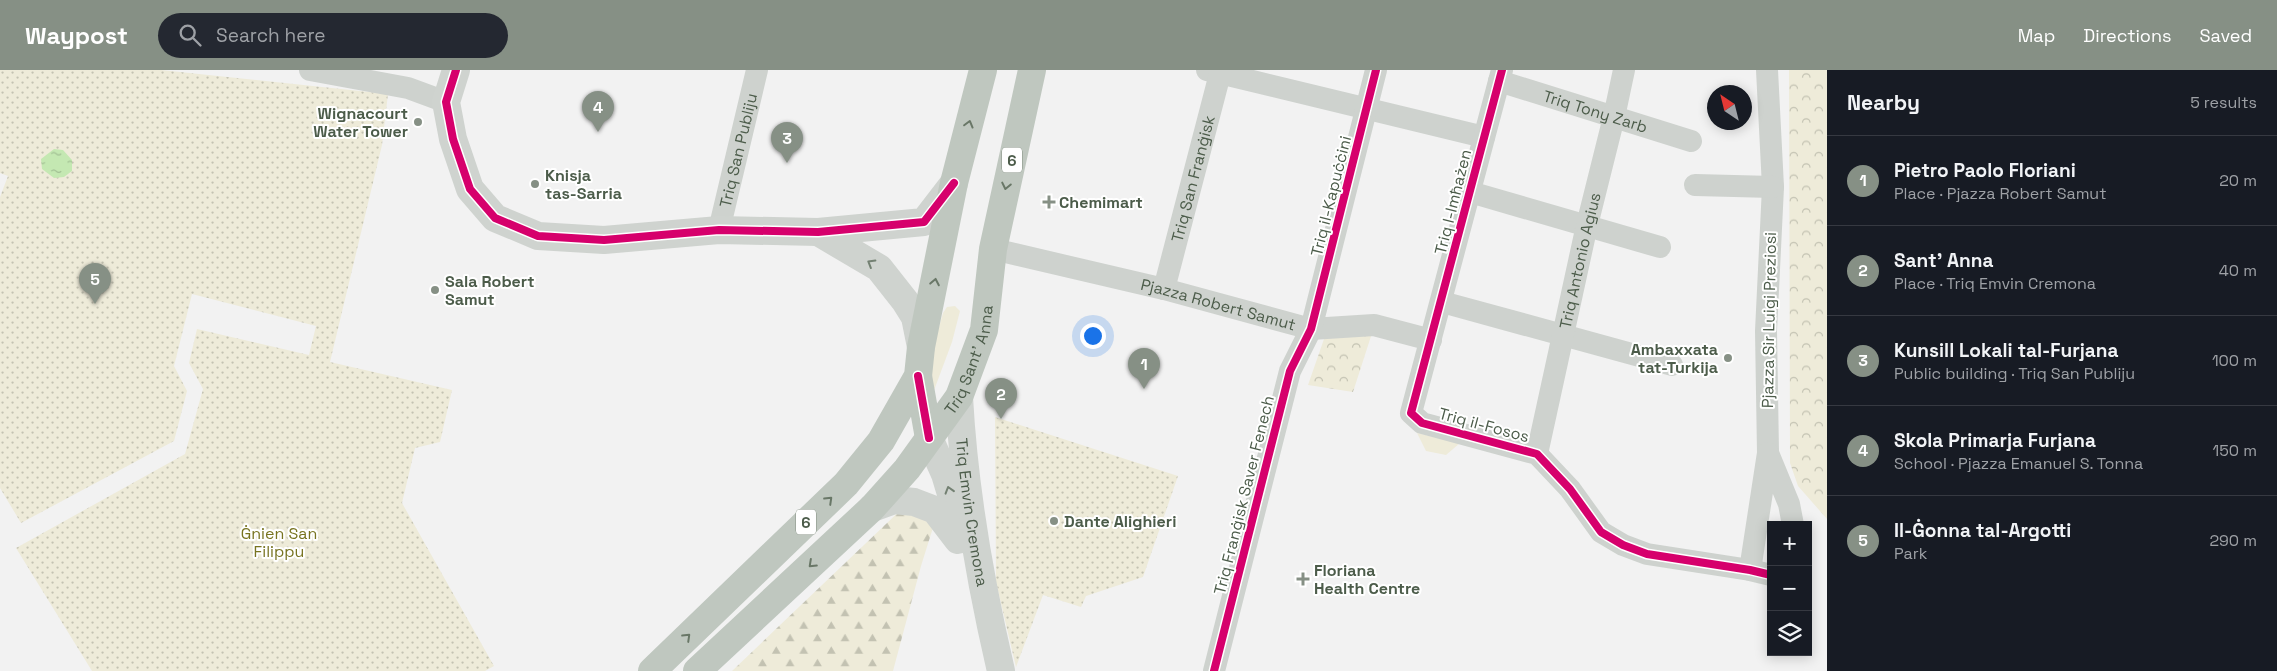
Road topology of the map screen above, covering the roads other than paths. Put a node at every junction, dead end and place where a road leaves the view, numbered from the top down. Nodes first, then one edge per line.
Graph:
1 (310, 70) edge
2 (316, 70) edge
3 (456, 70) edge
4 (757, 70) edge
5 (983, 70) edge
6 (1032, 70) edge
7 (1376, 70) edge
8 (1624, 70) edge
9 (1767, 70) edge
10 (1216, 71) edge
11 (1501, 76) edge
12 (446, 102) junction
13 (1367, 108) junction
14 (1614, 117) junction
15 (1484, 137) junction
16 (1691, 141) dead end
17 (954, 183) junction
18 (1695, 185) dead end
19 (1773, 187) junction
20 (1470, 192) junction
21 (1587, 225) junction
22 (719, 230) junction
23 (818, 232) junction
24 (1660, 247) dead end
25 (993, 249) junction
26 (1164, 289) junction
27 (1442, 302) junction
28 (1311, 329) junction
29 (1563, 334) junction
30 (1431, 340) junction
31 (922, 347) junction
32 (1672, 365) dead end
33 (918, 376) junction
34 (959, 397) junction
35 (928, 438) junction
36 (1768, 452) junction
37 (1537, 454) junction
38 (872, 508) junction
39 (1793, 521) edge
40 (969, 553) junction
41 (1760, 572) edge
42 (984, 597) junction
43 (652, 671) edge
44 (697, 671) edge
45 (1001, 671) edge
46 (1214, 671) edge

1 - 2 street
2 - 12 street
3 - 12 street
4 - 22 street, Triq San Publiju
17 -> 5 highway, 6
6 -> 25 highway, Triq Sant' Anna / 6
7 - 13 street, Triq il-Kapuċċini
8 - 14 street, Triq Antonio Agius
9 - 19 street, Pjazza Sir Luigi Preziosi
10 - 13 street
10 - 26 street, Triq San Franġisk
11 - 14 street, Triq Tony Zarb
11 - 15 street, Triq l-Imħażen
12 - 22 street
13 - 15 street
13 - 28 street, Triq il-Kapuċċini
14 - 16 street, Triq Tony Zarb
14 - 21 street, Triq Antonio Agius
15 - 20 street, Triq l-Imħażen
17 - 23 street
31 -> 17 highway, 6
18 - 19 street
19 - 36 street, Pjazza Sir Luigi Preziosi
20 - 21 street
20 - 27 street, Triq l-Imħażen
21 - 24 street
21 - 29 street, Triq Antonio Agius
22 - 23 street
31 -> 23 street
25 - 26 street, Pjazza Robert Samut
25 - 34 highway, Triq Sant' Anna / 6
26 - 28 street, Pjazza Robert Samut
27 - 29 street
27 - 30 street, Triq l-Imħażen
28 - 30 street, Pjazza Robert Samut
28 - 46 street, Triq Franġisk Saver Fenech
29 - 32 street
29 - 37 street, Triq Antonio Agius
30 - 37 street, Triq il-Fosos
31 - 33 highway, 6
33 - 35 highway
43 -> 33 highway, 6
34 - 35 highway, Triq Sant' Anna / 6
34 - 42 street, Triq Emvin Cremona
35 - 38 highway, Triq Sant' Anna / 6
40 -> 35 street, Triq Emvin Cremona
36 - 39 street, Pjazza Sir Luigi Preziosi
36 - 41 street, Pjazza Sir Luigi Preziosi
37 - 41 street, Triq il-Fosos
38 - 40 street, Triq Emvin Cremona
38 -> 44 highway, Triq Sant' Anna / 6
40 - 42 street, Triq Emvin Cremona
42 - 45 street, Triq Emvin Cremona

